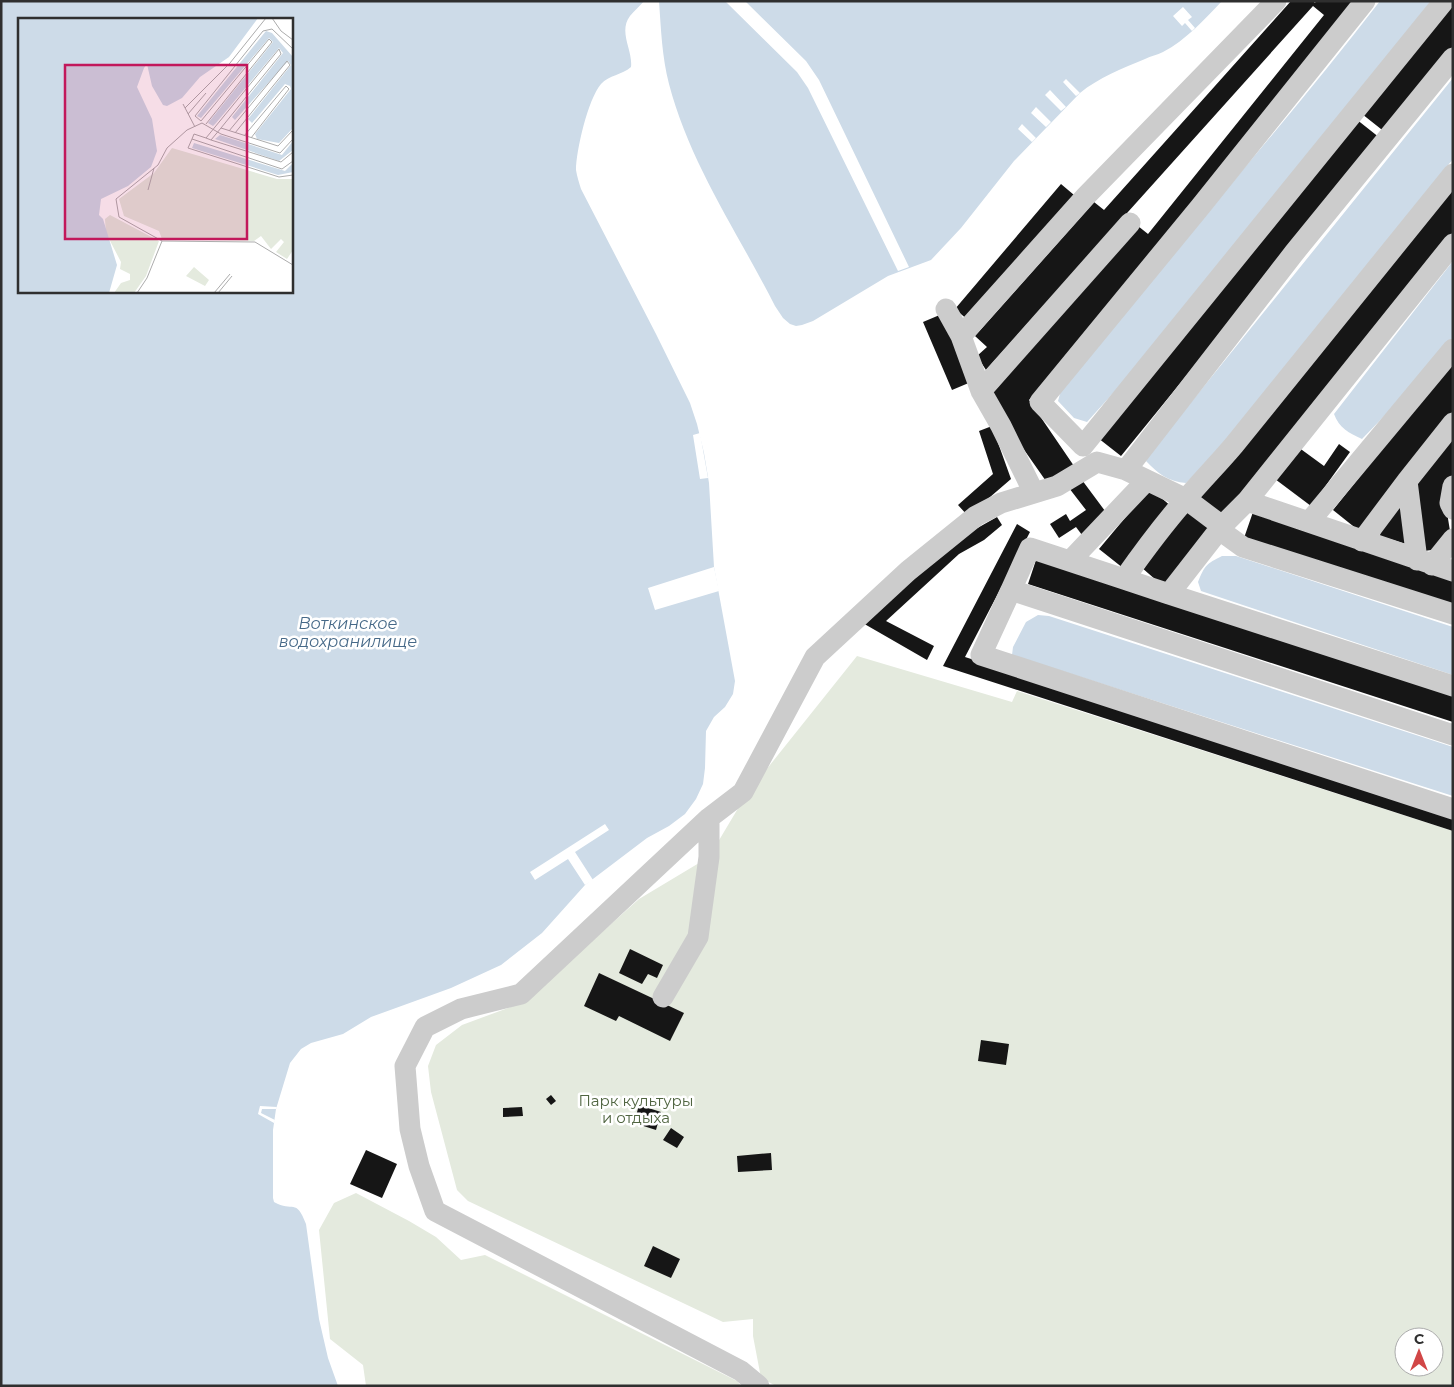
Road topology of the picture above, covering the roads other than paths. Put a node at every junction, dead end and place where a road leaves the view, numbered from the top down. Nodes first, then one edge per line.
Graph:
1 (1276, 1) edge
2 (1364, 1) edge
3 (1444, 1) edge
4 (1453, 58) edge
5 (1453, 174) edge
6 (1130, 223) dead end
7 (1453, 244) edge
8 (946, 309) dead end
9 (961, 336) junction
10 (1453, 349) edge
11 (981, 391) junction
12 (1453, 423) edge
13 (1083, 446) junction
14 (1098, 462) junction
15 (1126, 470) junction
16 (1146, 481) junction
17 (1407, 481) junction
18 (1453, 486) edge
19 (1034, 493) junction
20 (1186, 499) junction
21 (1247, 501) junction
22 (1453, 509) edge
23 (1309, 522) junction
24 (1222, 526) junction
25 (1453, 539) edge
26 (1362, 541) junction
27 (1070, 561) junction
28 (1425, 562) junction
29 (1453, 571) edge
30 (1124, 580) junction
31 (1011, 590) junction
32 (1169, 594) junction
33 (1453, 614) edge
34 (1453, 686) edge
35 (1453, 735) edge
36 (1453, 809) edge
37 (709, 818) junction
38 (663, 998) dead end
39 (760, 1386) edge

1 - 9 lane
2 - 13 lane
3 - 13 lane
4 - 15 lane
5 - 20 lane
6 - 11 lane
7 - 21 lane
8 - 9 lane
9 - 11 lane
10 - 23 lane
11 - 19 lane
12 - 17 lane
13 - 14 lane
14 - 15 lane
14 - 19 lane
15 - 16 lane
16 - 20 lane
16 - 27 lane
17 - 26 lane
17 - 28 lane
18 - 22 lane
19 - 37 lane
20 - 24 lane
20 - 30 lane
21 - 23 lane
21 - 24 lane
23 - 26 lane
24 - 32 lane
24 - 33 lane
25 - 28 lane
26 - 28 lane
27 - 30 lane
27 - 31 lane
28 - 29 lane
30 - 32 lane
31 - 35 lane
31 - 36 lane
32 - 34 lane
37 - 38 lane
37 - 39 lane

